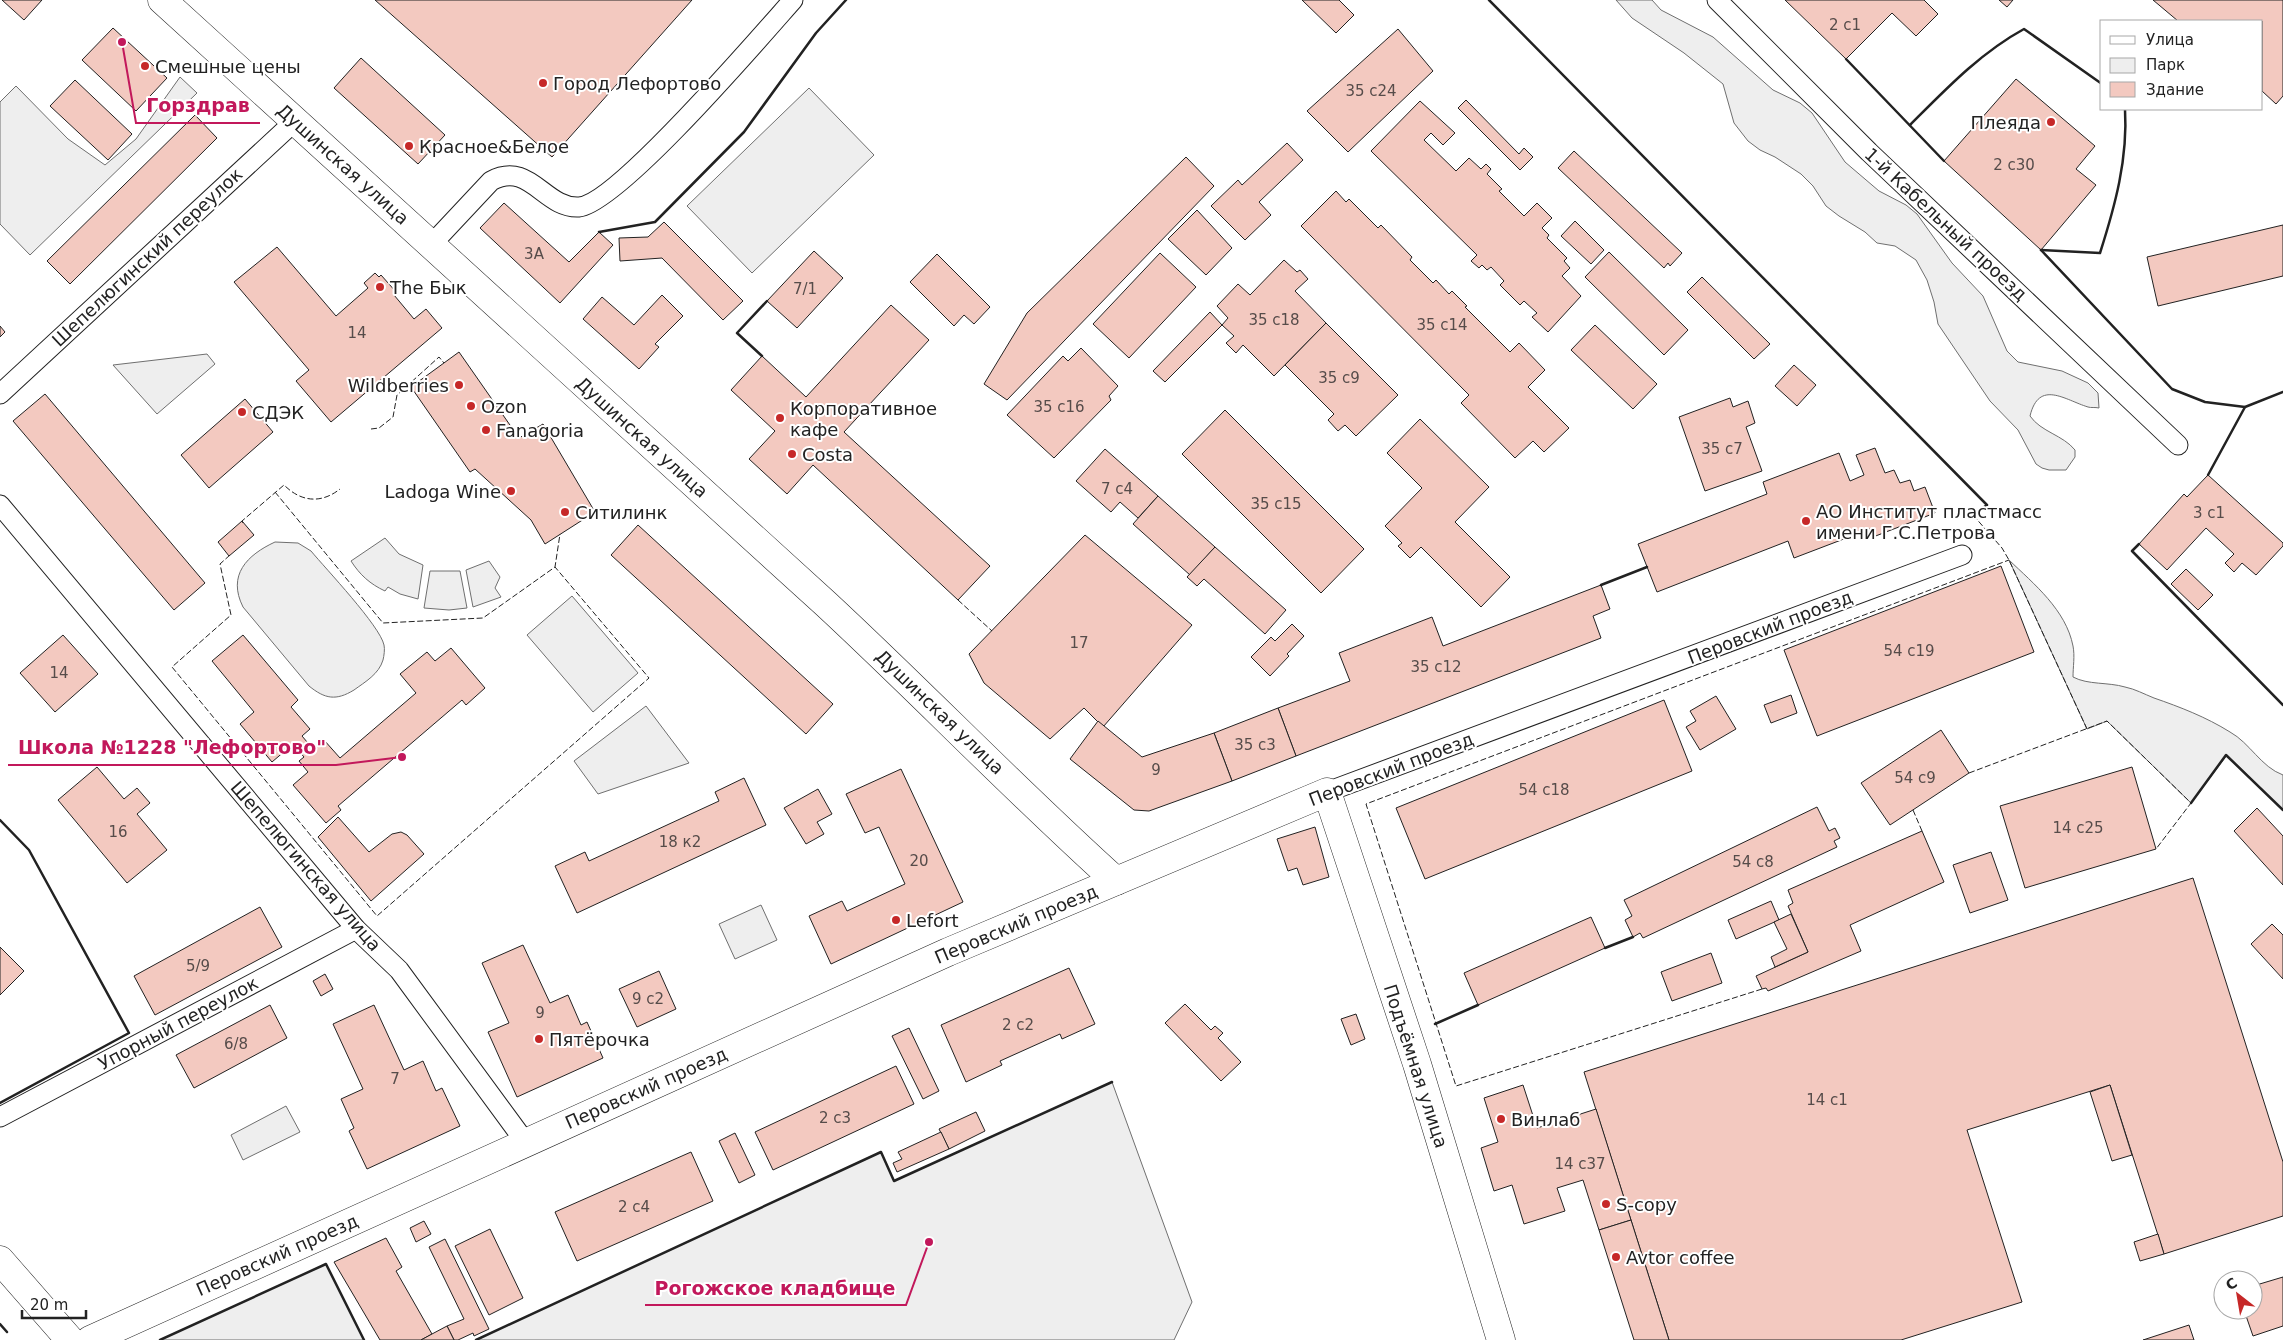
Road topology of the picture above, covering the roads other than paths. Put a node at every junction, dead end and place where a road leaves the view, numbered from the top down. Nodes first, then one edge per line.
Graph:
1 (162, 0) edge
2 (793, 0) edge
3 (1717, 0) edge
4 (295, 121) junction
5 (431, 245) junction
6 (0, 394) edge
7 (2178, 445) dead end
8 (0, 505) edge
9 (1962, 555) dead end
10 (1327, 792) junction
11 (1116, 881) junction
12 (356, 929) junction
13 (0, 1117) edge
14 (526, 1143) junction
15 (0, 1260) edge
16 (70, 1340) edge
17 (90, 1340) edge
18 (1501, 1340) edge

1 - 4 street, Душинская улица
2 - 5 street
3 - 7 street, 1-й Кабельный проезд
4 - 5 street, Душинская улица
4 - 6 street, Шепелюгинский переулок
5 - 11 street, Душинская улица
8 - 12 street, Шепелюгинская улица
9 - 10 street, Перовский проезд
10 - 11 street, Перовский проезд
10 - 18 street, Подъёмная улица
11 - 14 street, Перовский проезд
12 - 13 street, Упорный переулок
12 - 14 street, Шепелюгинская улица
14 - 17 street, Перовский проезд
15 - 16 street

